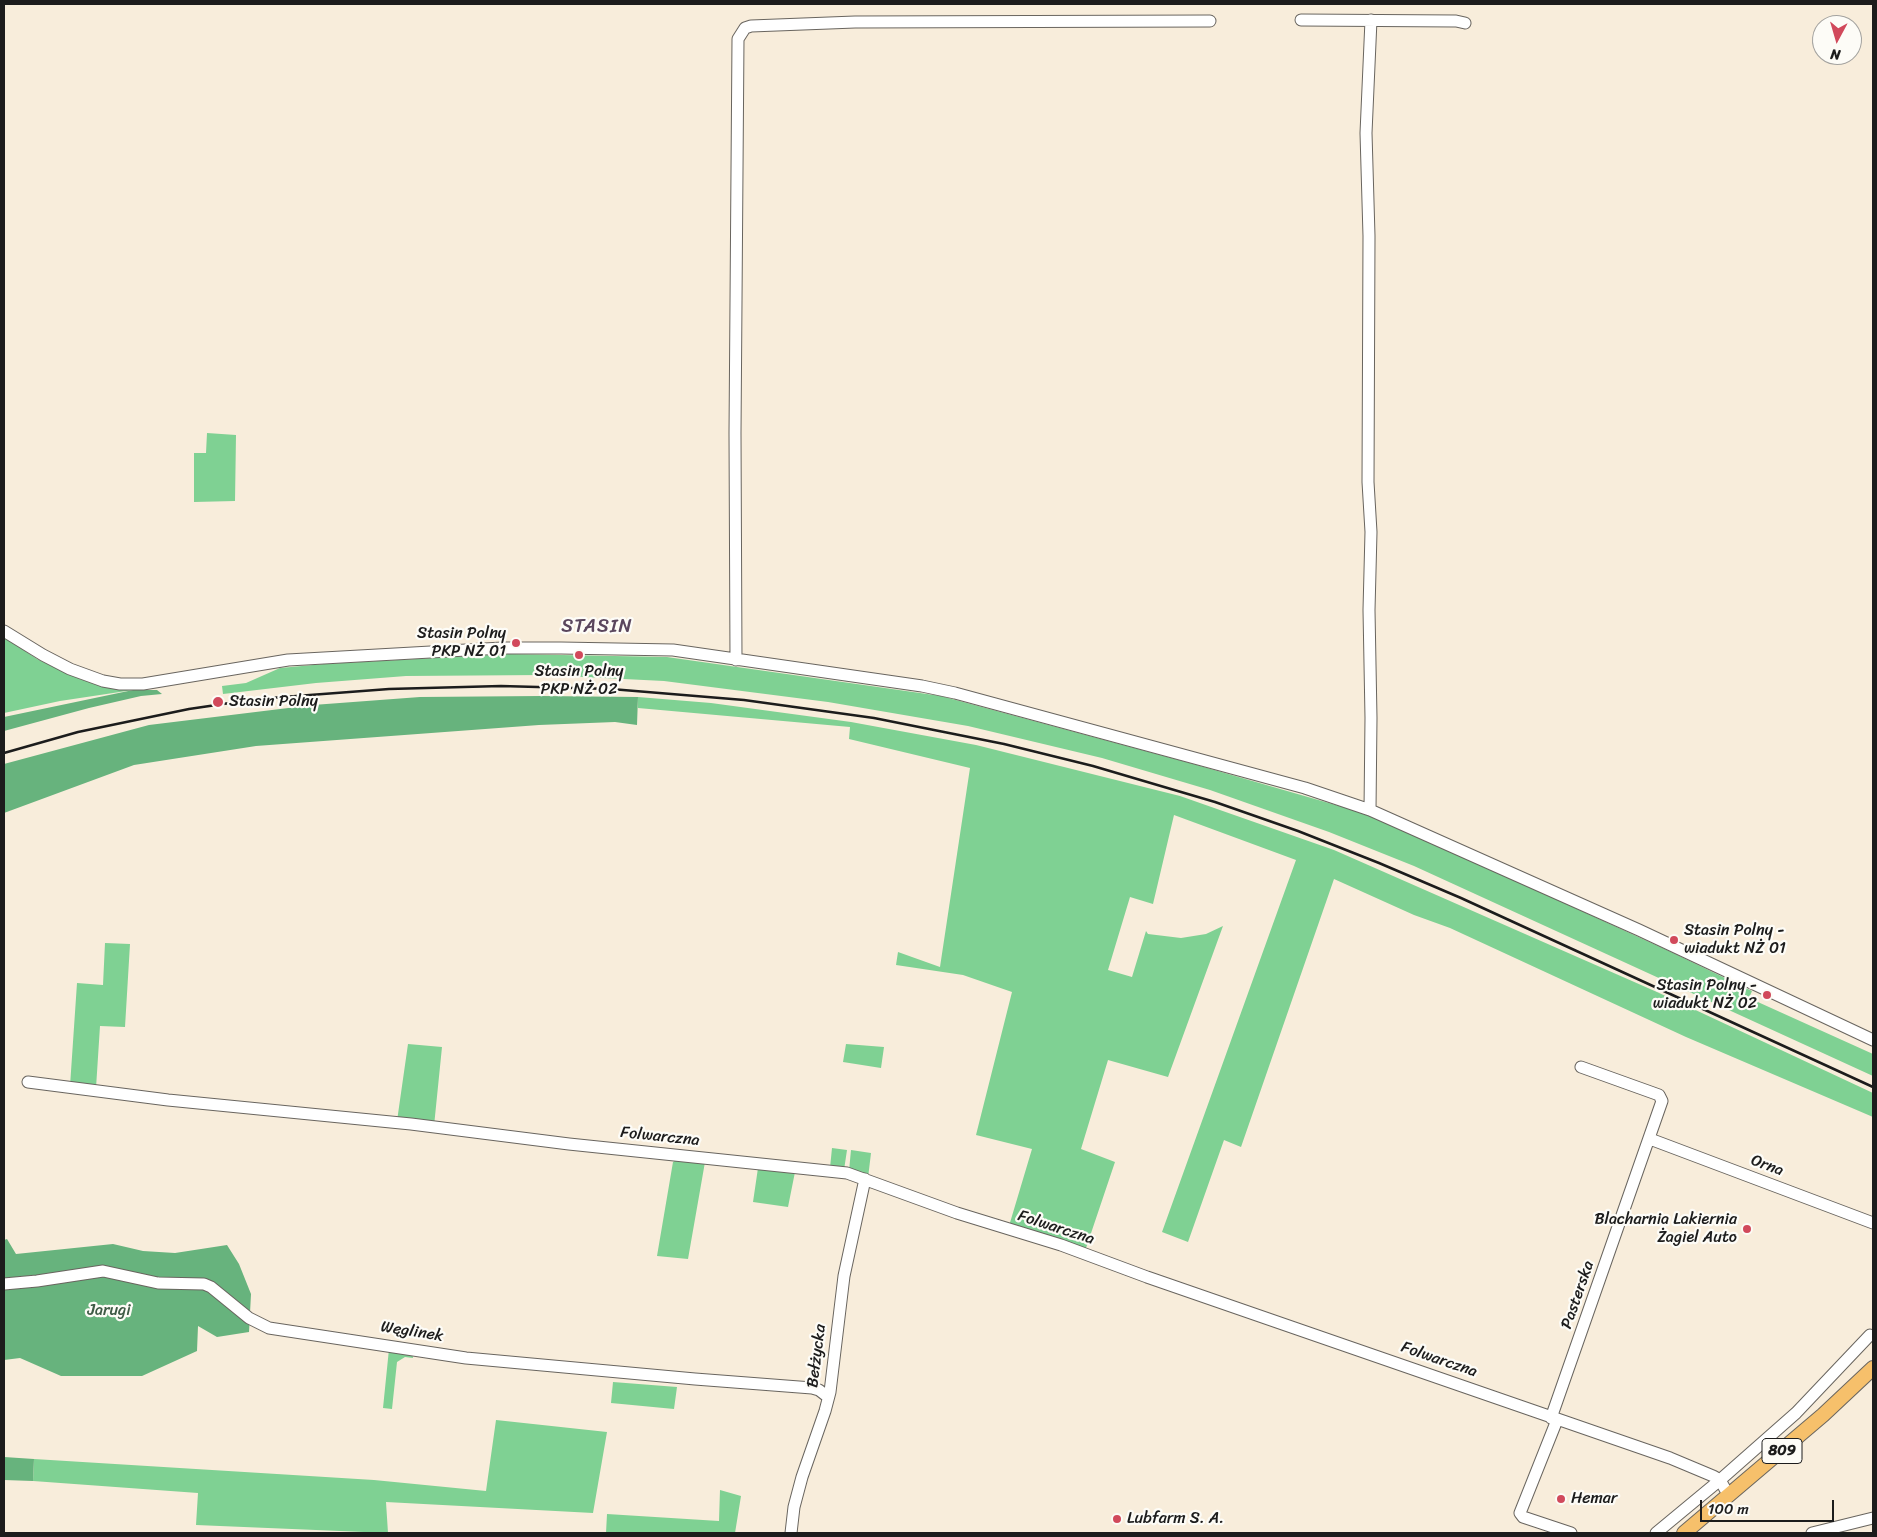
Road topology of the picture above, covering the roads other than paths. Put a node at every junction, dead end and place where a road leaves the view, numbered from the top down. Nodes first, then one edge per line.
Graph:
1 (1301, 20) dead end
2 (1371, 20) junction
3 (1210, 21) dead end
4 (1465, 23) dead end
5 (4, 631) edge
6 (736, 660) junction
7 (1370, 810) junction
8 (1873, 1040) edge
9 (1581, 1067) dead end
10 (28, 1082) dead end
11 (1650, 1139) junction
12 (865, 1179) junction
13 (1873, 1223) edge
14 (4, 1284) edge
15 (1870, 1335) dead end
16 (1873, 1368) edge
17 (828, 1397) junction
18 (1554, 1419) junction
19 (1720, 1480) junction
20 (1729, 1496) junction
21 (1873, 1518) edge
22 (1686, 1532) edge
23 (791, 1533) edge
24 (1570, 1533) edge
25 (1656, 1533) edge
26 (1812, 1533) edge

1 - 2 street
2 - 4 street
2 - 7 street
3 - 6 street
5 - 6 street
6 - 7 street
7 - 8 street
9 - 11 street, Pasterska
10 - 12 street, Folwarczna
11 - 13 street, Orna
11 - 18 street, Pasterska
12 - 17 street, Bełżycka
12 - 18 street, Folwarczna
14 - 17 street, Węglinek
15 - 19 street
16 - 20 main road, 809
17 - 23 street, Bełżycka
18 - 19 street, Folwarczna
18 - 24 street, Pasterska
19 - 20 street
19 - 25 street
20 - 22 main road, 809
21 - 26 street

